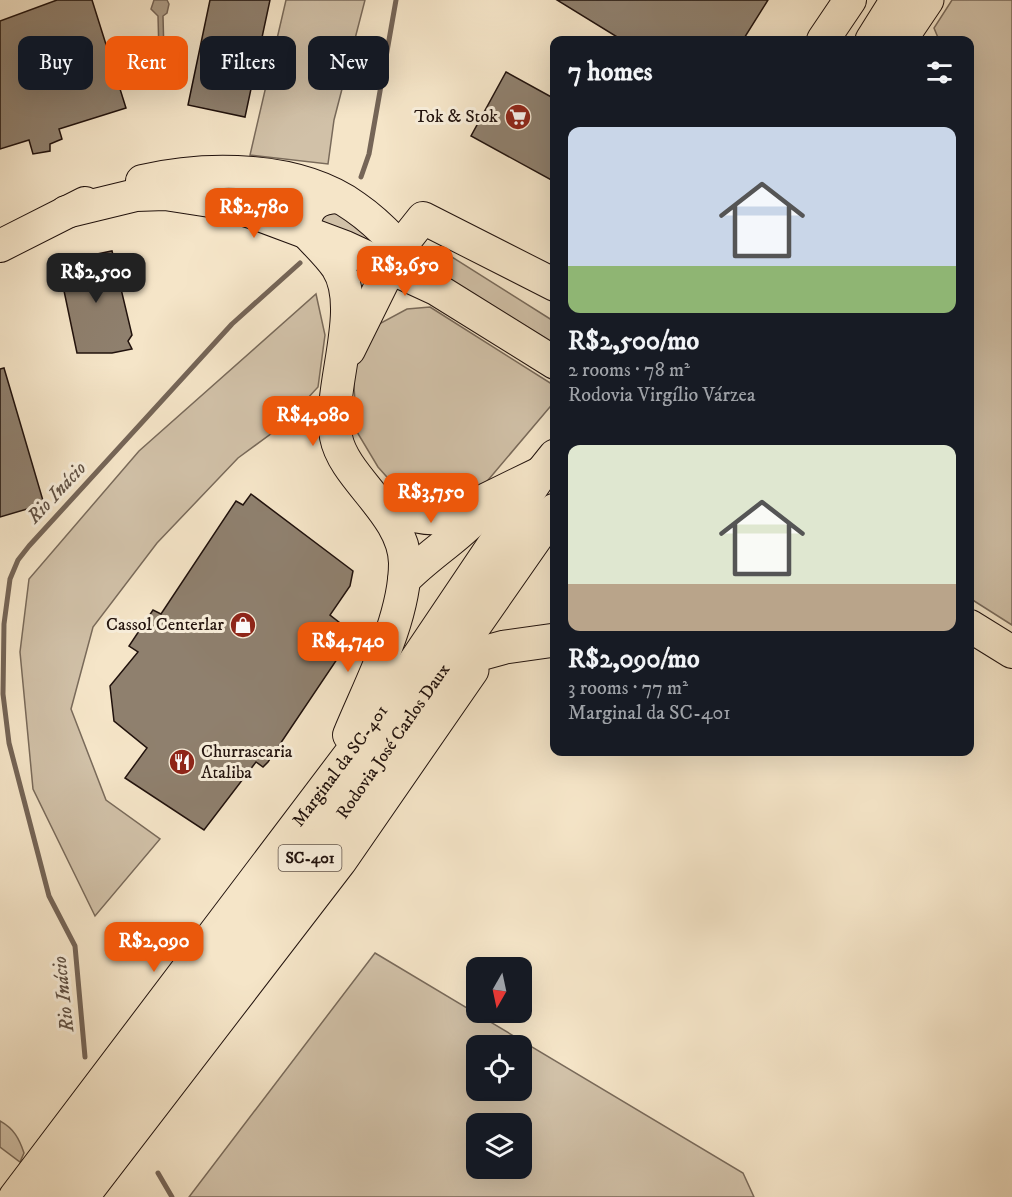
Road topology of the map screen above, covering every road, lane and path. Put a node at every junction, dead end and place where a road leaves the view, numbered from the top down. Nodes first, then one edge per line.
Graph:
1 (850, 0) edge
2 (897, 0) edge
3 (927, 0) edge
4 (826, 36) edge
5 (874, 36) edge
6 (903, 36) edge
7 (275, 177) junction
8 (337, 197) junction
9 (66, 212) junction
10 (254, 213) junction
11 (304, 230) junction
12 (0, 246) edge
13 (411, 271) junction
14 (550, 282) edge
15 (550, 360) edge
16 (340, 365) junction
17 (549, 464) edge
18 (492, 498) junction
19 (379, 504) junction
20 (550, 517) edge
21 (550, 557) edge
22 (404, 580) junction
23 (974, 628) edge
24 (550, 641) edge
25 (1012, 652) edge
26 (483, 653) junction
27 (332, 778) junction
28 (15, 1197) edge
29 (51, 1197) edge
30 (82, 1197) edge

1 - 4 main road
2 - 5 highway
3 - 6 highway
7 - 8 main road
7 - 9 main road
7 - 10 main road
8 - 11 main road
8 - 13 main road
9 - 10 main road
9 - 12 main road
10 - 11 main road
11 - 13 main road
11 - 16 main road
13 - 14 main road
13 - 15 main road
13 - 16 main road
16 - 19 main road
17 - 18 main road
17 - 27 main road, Marginal da SC-401
18 - 19 main road
18 - 22 main road
19 - 22 main road
20 - 29 highway, Rodovia José Carlos Daux / SC-401
21 - 26 highway, Rodovia José Carlos Daux / SC-401
22 - 27 main road
23 - 25 main road
24 - 26 highway
26 - 30 highway, Rodovia José Carlos Daux / SC-401
27 - 28 main road, Marginal da SC-401

